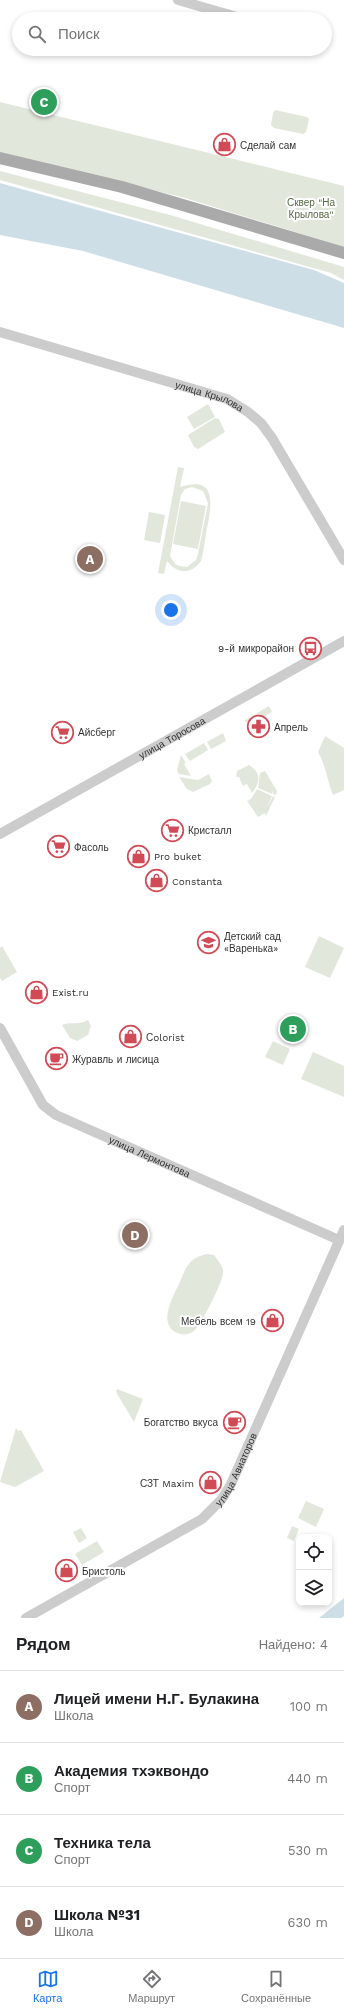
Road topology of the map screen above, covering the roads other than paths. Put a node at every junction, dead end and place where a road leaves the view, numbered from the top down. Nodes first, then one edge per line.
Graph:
1 (178, 0) edge
2 (220, 12) edge
3 (0, 158) edge
4 (344, 253) edge
5 (0, 332) edge
6 (344, 560) edge
7 (344, 641) edge
8 (0, 834) edge
9 (0, 1028) edge
10 (344, 1230) edge
11 (340, 1240) junction
12 (26, 1618) edge

1 - 2 street
3 - 4 main road
5 - 6 street, улица Крылова
7 - 8 street, улица Торосова
9 - 11 street, улица Лермонтова
10 - 11 street, улица Авиаторов
11 - 12 street, улица Авиаторов

